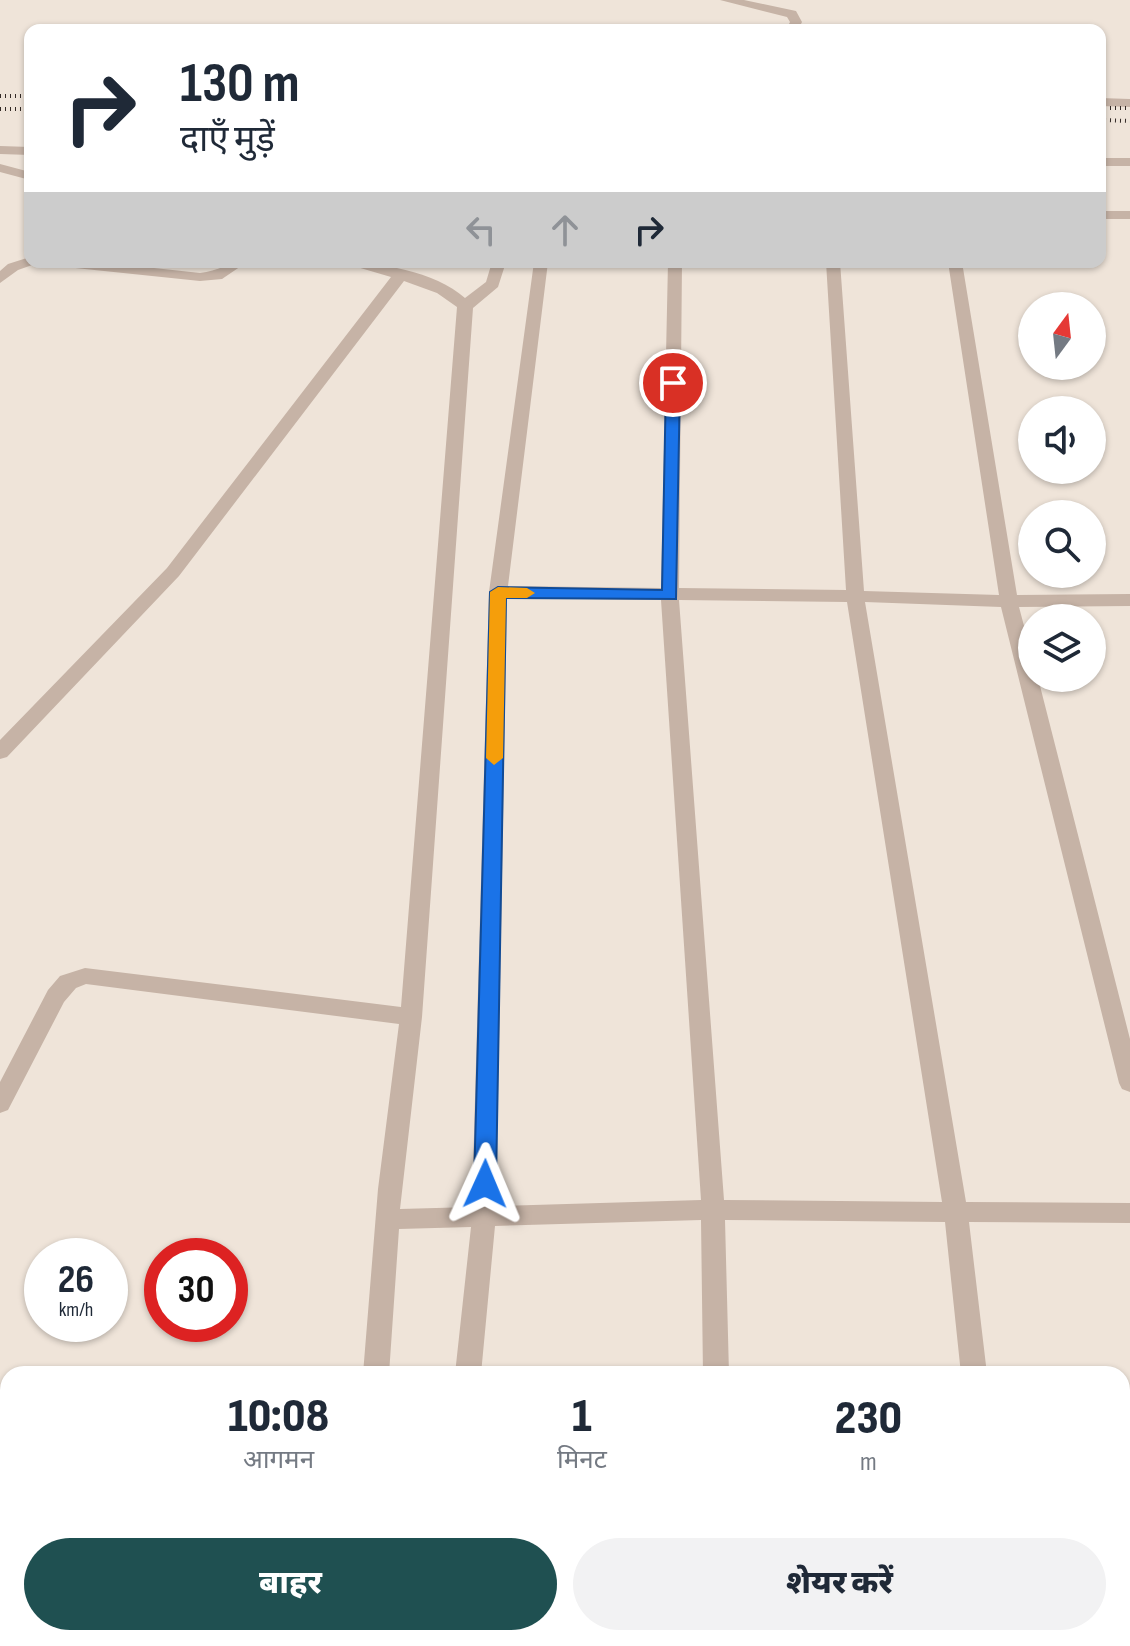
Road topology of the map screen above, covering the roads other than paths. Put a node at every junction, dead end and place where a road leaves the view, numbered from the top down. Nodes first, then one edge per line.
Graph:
1 (726, 0) edge
2 (795, 24) edge
3 (1106, 102) edge
4 (1130, 103) edge
5 (0, 150) edge
6 (24, 151) edge
7 (1106, 162) edge
8 (1130, 162) edge
9 (2, 171) edge
10 (24, 175) edge
11 (1106, 215) edge
12 (1130, 215) edge
13 (24, 263) edge
14 (114, 268) edge
15 (230, 268) edge
16 (368, 268) edge
17 (497, 268) edge
18 (540, 268) edge
19 (675, 268) edge
20 (833, 268) edge
21 (956, 268) edge
22 (399, 277) junction
23 (0, 279) edge
24 (465, 306) junction
25 (498, 592) junction
26 (670, 596) junction
27 (855, 596) junction
28 (1130, 600) edge
29 (1009, 601) junction
30 (1, 750) edge
31 (411, 1017) junction
32 (1130, 1083) edge
33 (0, 1104) edge
34 (713, 1210) junction
35 (956, 1213) junction
36 (1130, 1213) edge
37 (484, 1215) junction
38 (390, 1219) junction
39 (377, 1366) edge
40 (469, 1366) edge
41 (716, 1366) edge
42 (973, 1366) edge

1 - 2 street
3 - 4 street
5 - 6 street
7 - 8 street
9 - 10 street
11 - 12 street
13 - 23 street
14 - 15 street
16 - 22 street
17 - 24 street
18 - 25 street
19 - 26 street
20 - 27 street
21 - 29 street
22 - 24 street
22 - 30 street
24 - 31 street
25 - 26 street
25 - 37 street
26 - 27 street
26 - 34 street
27 - 29 street
27 - 35 street
28 - 29 street
29 - 32 street
31 - 33 street
31 - 38 street
34 - 35 street
34 - 37 street
34 - 41 street
35 - 36 street
35 - 42 street
37 - 38 street
37 - 40 street
38 - 39 street

